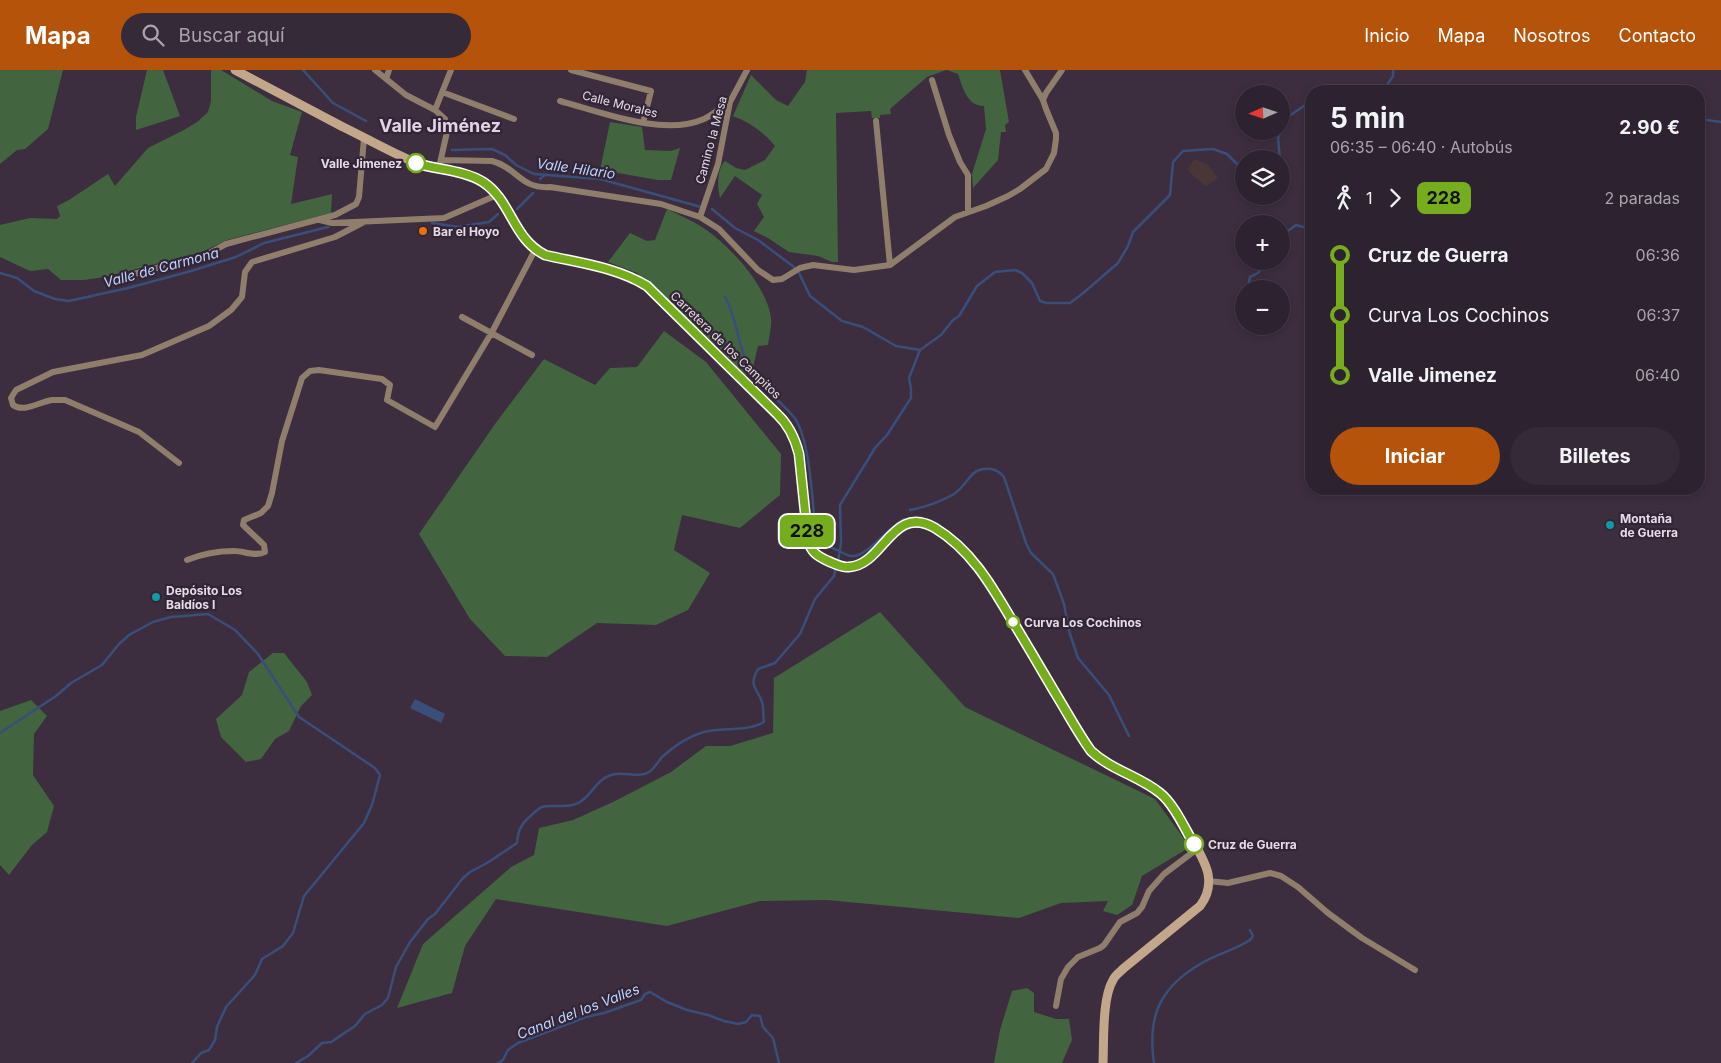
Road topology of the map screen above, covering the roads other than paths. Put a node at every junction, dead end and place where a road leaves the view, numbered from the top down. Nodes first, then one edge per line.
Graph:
1 (235, 70) edge
2 (375, 70) edge
3 (389, 70) edge
4 (450, 70) edge
5 (571, 70) edge
6 (747, 70) edge
7 (1025, 70) edge
8 (1062, 70) edge
9 (386, 79) junction
10 (932, 80) dead end
11 (442, 92) junction
12 (1043, 100) junction
13 (560, 101) dead end
14 (730, 102) junction
15 (435, 110) junction
16 (514, 119) dead end
17 (876, 122) dead end
18 (643, 123) junction
19 (364, 138) junction
20 (440, 165) junction
21 (497, 195) junction
22 (968, 212) junction
23 (700, 217) junction
24 (319, 219) junction
25 (364, 222) junction
26 (535, 250) junction
27 (890, 265) junction
28 (134, 274) dead end
29 (462, 317) dead end
30 (492, 332) junction
31 (532, 355) dead end
32 (179, 463) dead end
33 (187, 560) dead end
34 (1197, 849) junction
35 (1208, 881) junction
36 (1415, 970) dead end
37 (1056, 1006) dead end
38 (1103, 1063) edge

1 - 19 main road
2 - 9 street
3 - 9 street
4 - 11 street
5 - 18 street
6 - 14 street, Camino la Mesa
7 - 12 street
8 - 12 street
9 - 15 street
10 - 22 street
11 - 15 street
11 - 16 street
12 - 22 street
13 - 18 street, Calle Morales
14 - 18 street, Calle Morales
14 - 23 street, Camino la Mesa
15 - 20 street
17 - 27 street
19 - 20 main road
19 - 24 street
20 - 21 main road
20 - 23 street
21 - 25 street
21 - 26 main road
22 - 27 street
23 - 27 street
24 - 25 street
24 - 28 street
25 - 32 street
26 - 30 street
26 - 34 main road, Carretera de los Campitos
29 - 30 street
30 - 31 street
30 - 33 street
34 - 35 main road, Carretera de los Campitos
34 - 37 street
35 - 36 street
35 - 38 main road

